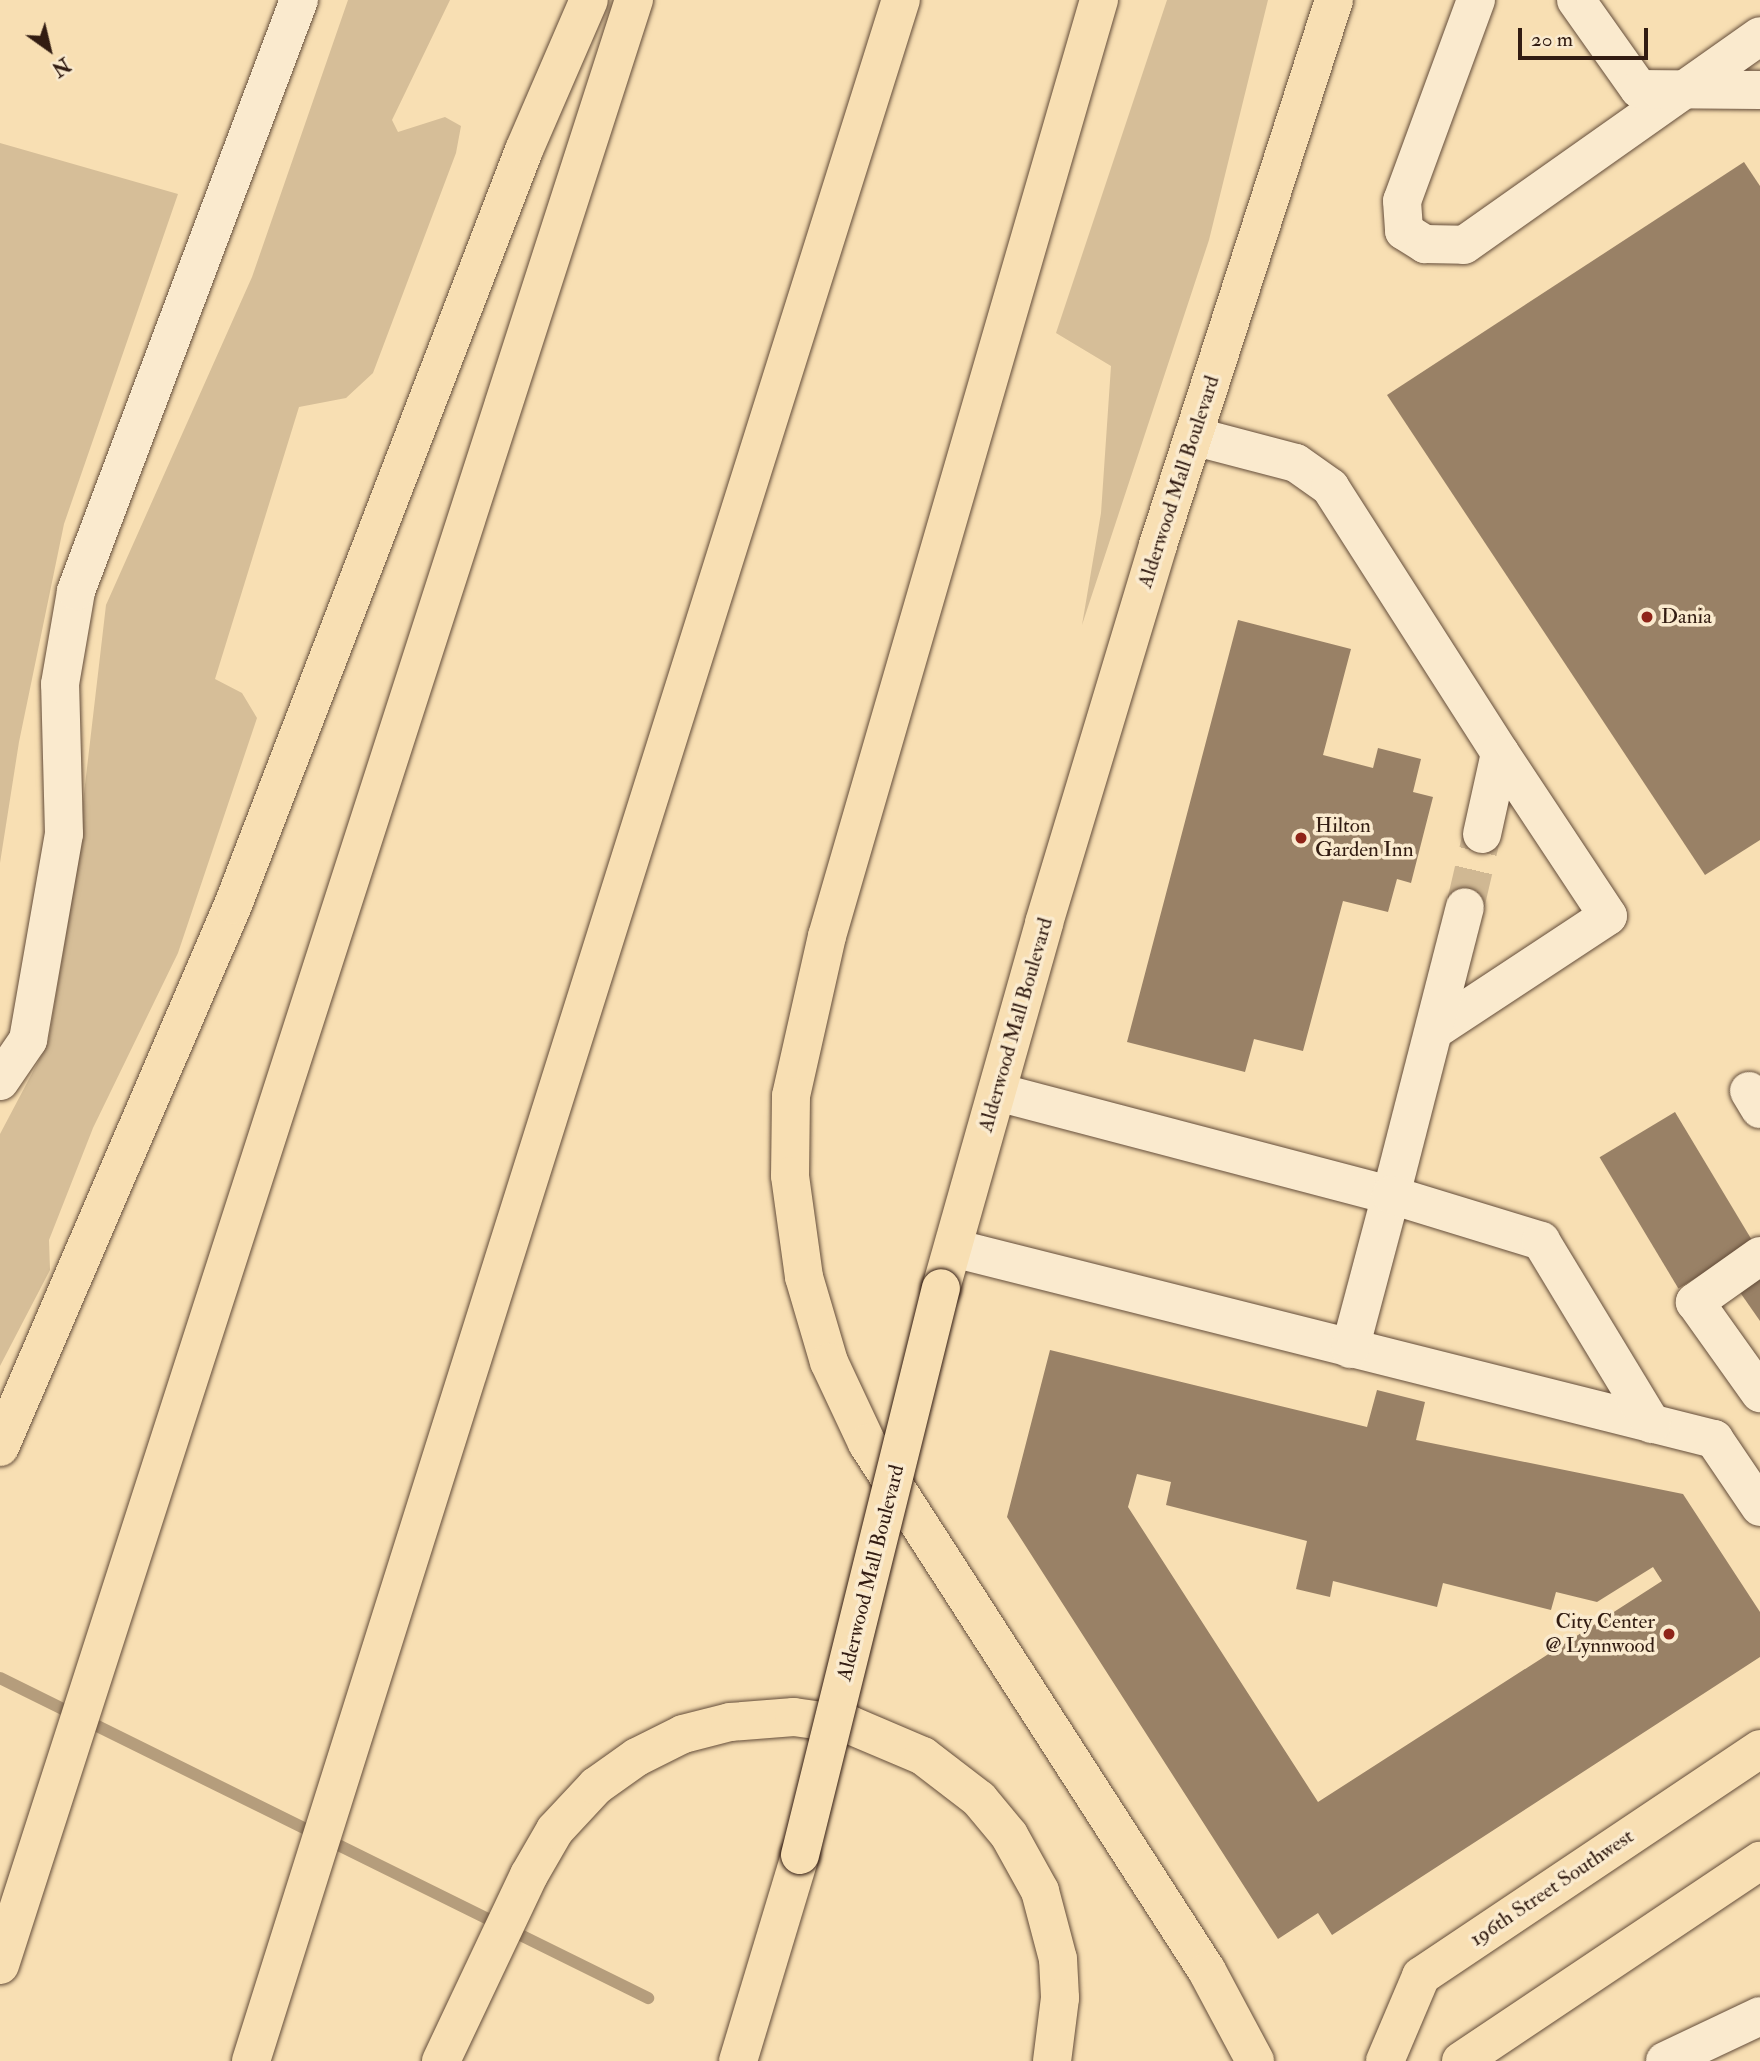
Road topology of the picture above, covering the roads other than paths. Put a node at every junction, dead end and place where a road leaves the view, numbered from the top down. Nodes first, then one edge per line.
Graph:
1 (299, 0) edge
2 (589, 0) edge
3 (634, 0) edge
4 (901, 0) edge
5 (1099, 0) edge
6 (1334, 0) edge
7 (1476, 0) edge
8 (1576, 0) edge
9 (1760, 36) edge
10 (1681, 90) junction
11 (1760, 90) edge
12 (1193, 436) junction
13 (1500, 753) junction
14 (1482, 834) tunnel mouth
15 (1465, 907) tunnel mouth
16 (1435, 1030) junction
17 (0, 1082) edge
18 (997, 1092) junction
19 (1391, 1195) junction
20 (953, 1248) junction
21 (1760, 1256) edge
22 (1350, 1349) junction
23 (1760, 1393) edge
24 (1652, 1424) junction
25 (0, 1447) edge
26 (1760, 1507) edge
27 (1760, 1749) edge
28 (1760, 1861) edge
29 (0, 1965) edge
30 (1760, 2016) edge
31 (251, 2061) edge
32 (441, 2061) edge
33 (738, 2061) edge
34 (1052, 2061) edge
35 (1255, 2061) edge
36 (1385, 2061) edge
37 (1461, 2061) edge
38 (1665, 2061) edge

1 - 17 lane
2 - 25 main road
3 - 29 main road
4 - 31 main road
5 - 35 main road
6 - 12 main road, Alderwood Mall Boulevard
7 - 10 lane
8 - 10 lane
9 - 10 lane
10 - 11 lane
12 - 13 lane
12 - 18 main road, Alderwood Mall Boulevard
13 - 14 lane
13 - 16 lane
15 - 16 lane
16 - 19 lane
18 - 19 lane
18 - 20 main road, Alderwood Mall Boulevard
19 - 22 lane
19 - 24 lane
20 - 22 lane
20 - 33 main road, Alderwood Mall Boulevard, bridge
21 - 23 lane
22 - 24 lane
24 - 26 lane
27 - 36 main road, 196th Street Southwest
28 - 37 main road
30 - 38 lane
32 - 34 main road

